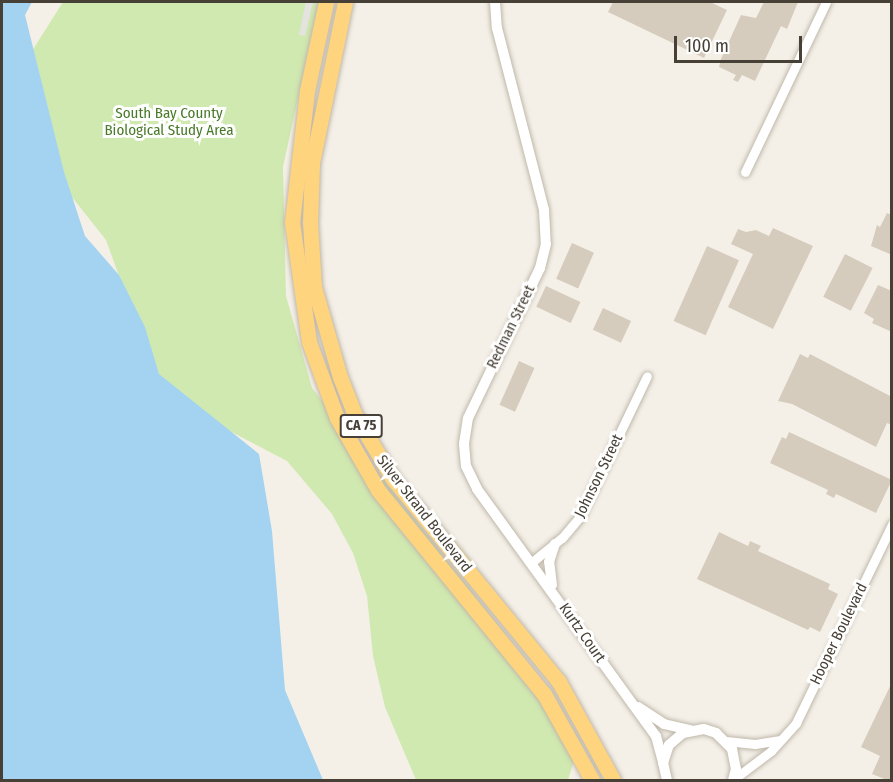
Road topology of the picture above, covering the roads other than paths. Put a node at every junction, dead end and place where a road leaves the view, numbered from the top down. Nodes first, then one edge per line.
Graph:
1 (326, 2) edge
2 (345, 2) edge
3 (495, 2) edge
4 (826, 2) edge
5 (745, 172) dead end
6 (647, 376) dead end
7 (891, 524) edge
8 (555, 544) junction
9 (532, 562) junction
10 (565, 609) junction
11 (633, 703) junction
12 (692, 730) junction
13 (779, 740) junction
14 (726, 741) junction
15 (663, 763) junction
16 (734, 779) edge
17 (592, 780) edge
18 (613, 780) edge
19 (667, 780) edge

1 - 17 highway, Silver Strand Boulevard / CA 75
2 - 18 highway, Silver Strand Boulevard / CA 75
3 - 9 street, Redman Street
4 - 5 street
6 - 8 street, Johnson Street
7 - 13 street, Hooper Boulevard
8 - 9 street, Johnson Street
8 - 10 street
9 - 10 street, Kurtz Court
10 - 11 street, Kurtz Court
11 - 12 street, Kurtz Court
11 - 15 street, Kurtz Court
12 - 14 street, Kurtz Court
12 - 15 street
13 - 14 street
13 - 16 street, Hooper Boulevard
14 - 16 street
15 - 19 street, Kurtz Court

